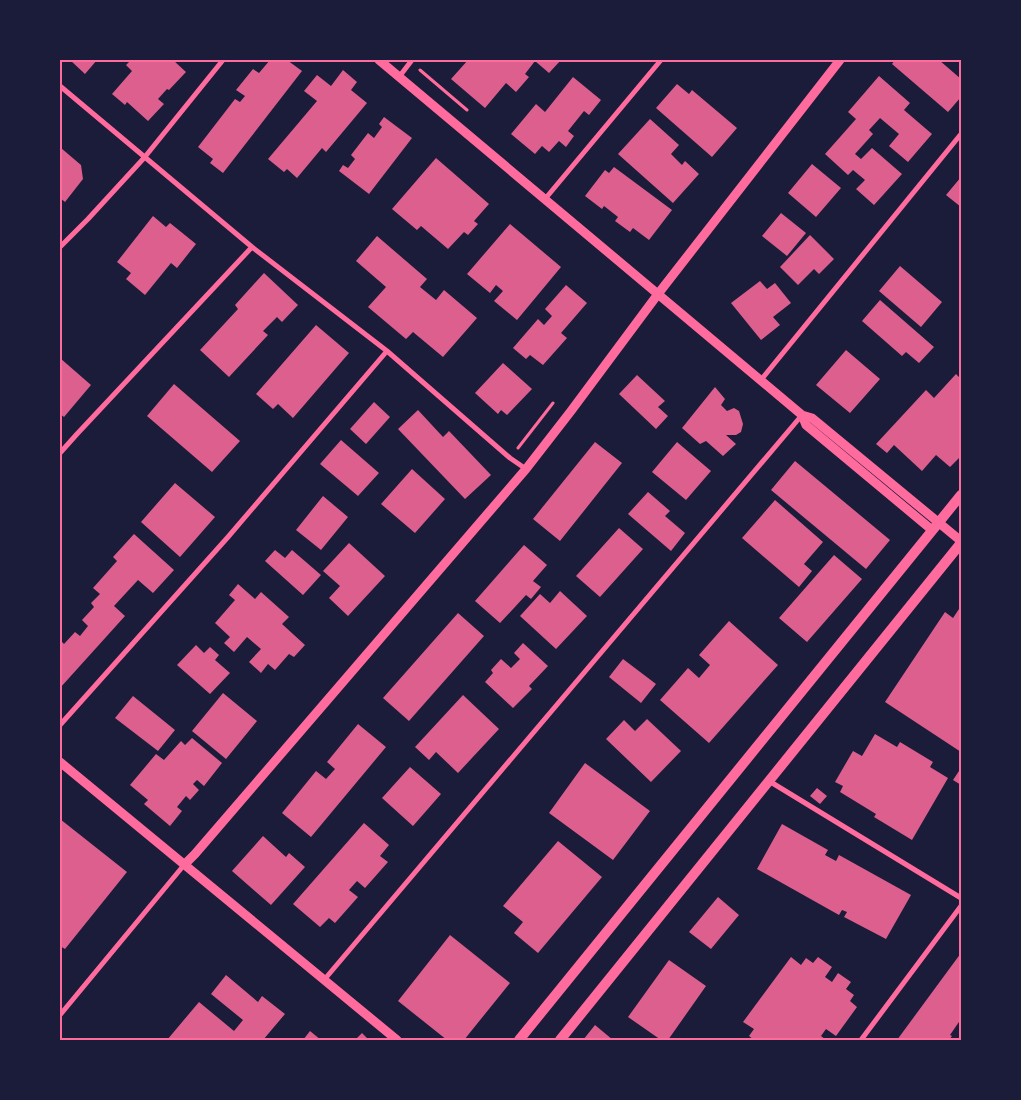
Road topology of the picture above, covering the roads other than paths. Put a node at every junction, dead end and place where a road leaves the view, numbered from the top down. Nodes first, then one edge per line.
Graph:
1 (223, 60) edge
2 (379, 60) edge
3 (412, 60) edge
4 (661, 60) edge
5 (840, 60) edge
6 (399, 77) junction
7 (60, 86) edge
8 (961, 134) edge
9 (144, 158) junction
10 (545, 199) junction
11 (60, 247) edge
12 (252, 247) junction
13 (658, 294) junction
14 (387, 351) junction
15 (761, 380) junction
16 (802, 415) junction
17 (60, 454) edge
18 (526, 469) junction
19 (961, 495) edge
20 (935, 526) junction
21 (961, 542) edge
22 (60, 724) edge
23 (60, 762) edge
24 (768, 781) junction
25 (184, 864) junction
26 (961, 898) edge
27 (961, 906) edge
28 (324, 980) junction
29 (60, 1015) edge
30 (396, 1040) edge
31 (519, 1040) edge
32 (560, 1040) edge
33 (861, 1040) edge

1 - 9 street
2 - 6 street
3 - 6 street
4 - 10 street
5 - 13 street
6 - 10 street
7 - 9 street
8 - 15 street
9 - 11 street
9 - 12 street
10 - 13 street
12 - 14 street
12 - 17 street
13 - 15 street
13 - 18 street
14 - 18 street
14 - 22 street
15 - 16 street
16 - 20 street
16 - 28 street
18 - 25 street
19 - 20 main road
20 - 21 street
20 - 31 main road
21 - 24 main road
23 - 25 street
24 - 26 street
24 - 32 main road
25 - 28 street
25 - 29 street
27 - 33 street
28 - 30 street

